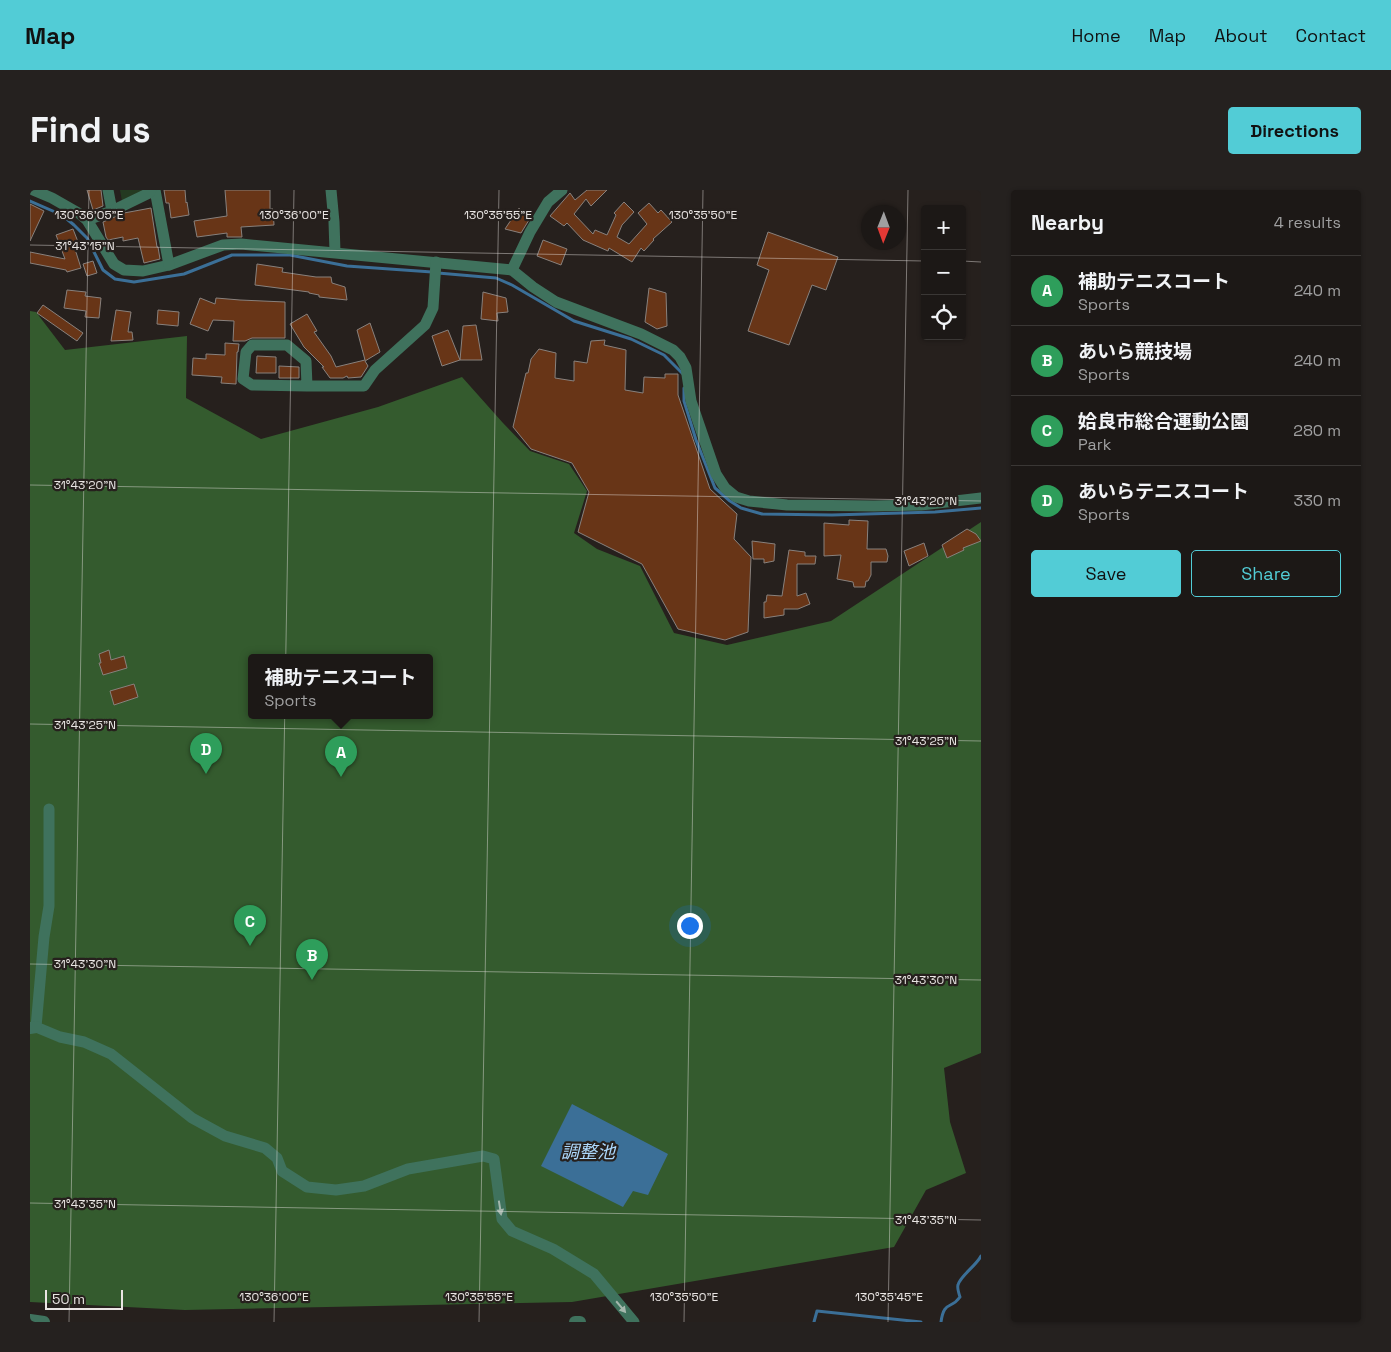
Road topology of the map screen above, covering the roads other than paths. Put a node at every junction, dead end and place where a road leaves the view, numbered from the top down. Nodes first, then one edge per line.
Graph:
1 (33, 190) edge
2 (108, 190) edge
3 (151, 190) edge
4 (155, 190) edge
5 (331, 190) edge
6 (562, 190) edge
7 (112, 211) junction
8 (87, 220) junction
9 (335, 252) junction
10 (436, 262) junction
11 (169, 265) junction
12 (512, 270) junction
13 (307, 386) junction
14 (981, 498) edge
15 (49, 809) dead end
16 (33, 1028) edge
17 (30, 1320) edge
18 (44, 1322) edge
19 (575, 1322) edge
20 (580, 1322) edge
21 (634, 1322) edge

1 - 8 street
2 - 7 street
3 - 7 street
4 - 11 street
5 - 9 street
6 - 12 street
7 - 8 street
8 - 11 street
9 - 10 street
9 - 11 street
10 - 12 street
10 - 13 street
12 - 14 street
13 - 13 street
15 - 16 street
16 -> 21 street
17 - 18 street
19 - 20 street

